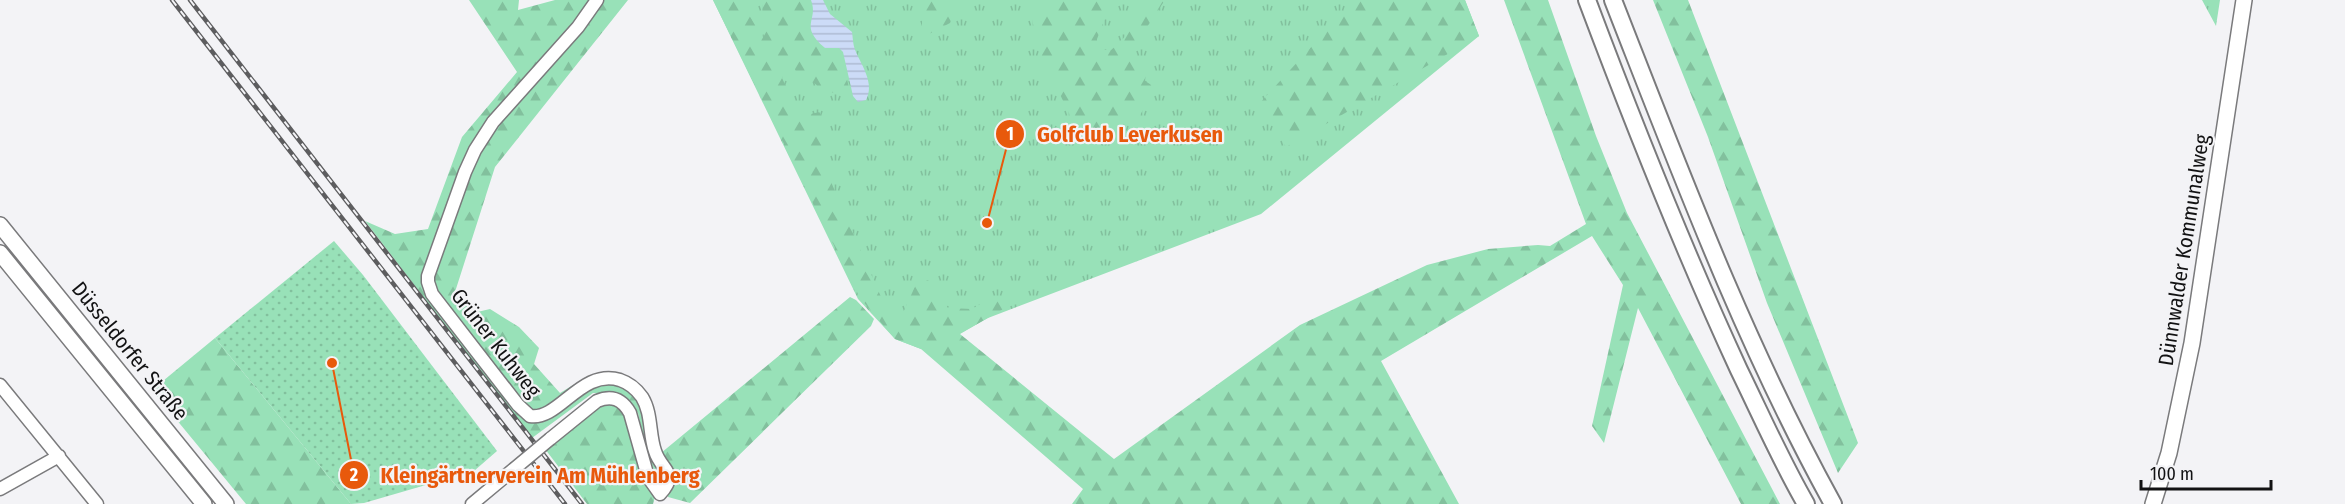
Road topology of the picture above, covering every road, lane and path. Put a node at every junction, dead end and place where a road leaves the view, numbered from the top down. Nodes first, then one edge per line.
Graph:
1 (597, 0) edge
2 (1587, 0) edge
3 (1613, 0) edge
4 (2244, 0) edge
5 (0, 225) edge
6 (0, 253) edge
7 (0, 385) edge
8 (59, 456) junction
9 (0, 489) edge
10 (201, 502) edge
11 (97, 504) edge
12 (226, 504) edge
13 (472, 504) edge
14 (1806, 504) edge
15 (1833, 504) edge
16 (2153, 504) edge

1 - 13 street, Grüner Kuhweg, bridge
2 - 14 highway
3 - 15 highway
4 - 16 main road, Dünnwalder Kommunalweg
5 - 12 main road, Düsseldorfer Straße
6 - 10 main road, Düsseldorfer Straße
7 - 8 street
8 - 9 street
8 - 11 street

